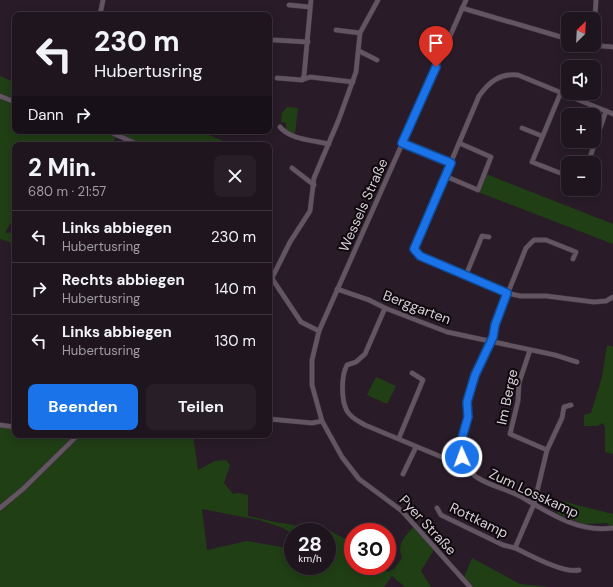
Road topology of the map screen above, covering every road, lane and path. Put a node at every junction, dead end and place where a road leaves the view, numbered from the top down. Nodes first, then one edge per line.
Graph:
1 (103, 0) edge
2 (311, 0) edge
3 (378, 0) edge
4 (466, 0) edge
5 (596, 0) edge
6 (289, 5) dead end
7 (310, 7) junction
8 (462, 8) junction
9 (101, 12) edge
10 (595, 12) edge
11 (336, 30) dead end
12 (360, 33) junction
13 (561, 37) edge
14 (274, 40) dead end
15 (308, 42) junction
16 (601, 46) edge
17 (613, 47) edge
18 (359, 51) junction
19 (377, 60) dead end
20 (277, 78) dead end
21 (302, 80) junction
22 (353, 82) junction
23 (561, 92) joint
24 (0, 96) edge
25 (580, 100) edge
26 (12, 101) edge
27 (606, 111) junction
28 (613, 114) edge
29 (280, 126) dead end
30 (522, 128) dead end
31 (115, 134) edge
32 (542, 136) junction
33 (132, 142) edge
34 (402, 143) junction
35 (459, 143) junction
36 (329, 144) junction
37 (590, 156) edge
38 (451, 163) junction
39 (292, 168) dead end
40 (561, 173) edge
41 (445, 176) junction
42 (314, 185) junction
43 (490, 237) dead end
44 (573, 259) dead end
45 (272, 273) edge
46 (466, 275) junction
47 (272, 279) edge
48 (337, 289) junction
49 (507, 293) junction
50 (613, 297) edge
51 (385, 308) junction
52 (319, 331) junction
53 (490, 340) junction
54 (530, 350) junction
55 (577, 362) dead end
56 (412, 373) dead end
57 (571, 404) dead end
58 (272, 419) edge
59 (322, 421) junction
60 (0, 425) edge
61 (12, 427) edge
62 (75, 438) edge
63 (399, 438) junction
64 (416, 447) junction
65 (547, 450) junction
66 (462, 457) junction
67 (403, 474) dead end
68 (534, 504) junction
69 (0, 508) edge
70 (437, 508) dead end
71 (613, 528) edge
72 (515, 548) junction
73 (579, 570) dead end
74 (470, 587) edge

1 - 9 street
2 - 7 street
3 - 12 street
4 - 8 street, Wessels Straße
5 - 10 street
6 - 7 street
7 - 15 street
8 - 13 street
8 - 34 street, Wessels Straße
11 - 12 street
12 - 18 street
14 - 15 street
15 - 21 street
16 - 17 street
18 - 19 street
18 - 22 street
20 - 21 street
21 - 22 street
22 - 36 street
23 - 32 street
23 - 35 street
24 - 26 street
25 - 27 street
27 - 28 street
27 - 37 street
29 - 36 street
30 - 32 street
31 - 33 street
32 - 40 street
34 - 38 street
34 - 48 street, Wessels Straße
35 - 38 street
35 - 41 street
36 - 42 street
38 - 41 street
39 - 42 street
41 - 46 street
42 - 45 street
43 - 46 street
44 - 49 street
46 - 49 street
47 - 52 street
48 - 51 street, Berggarten
48 - 52 street, Wessels Straße
49 - 50 street
49 - 53 street
51 - 53 street, Berggarten
51 - 63 street
52 - 59 street, Pyer Straße
53 - 54 street, Berggarten
53 - 66 street
54 - 55 street, Berggarten
54 - 65 street, Im Berge
56 - 63 street
57 - 65 street, Rottkamp
58 - 59 street
59 - 74 street, Pyer Straße
60 - 61 street
62 - 69 street
63 - 64 street
64 - 66 street
64 - 67 street
65 - 68 street, Rottkamp
66 - 68 street, Zum Losskamp
68 - 71 street, Zum Losskamp
68 - 72 street, Rottkamp
70 - 72 street, Rottkamp
72 - 73 street, Rottkamp

